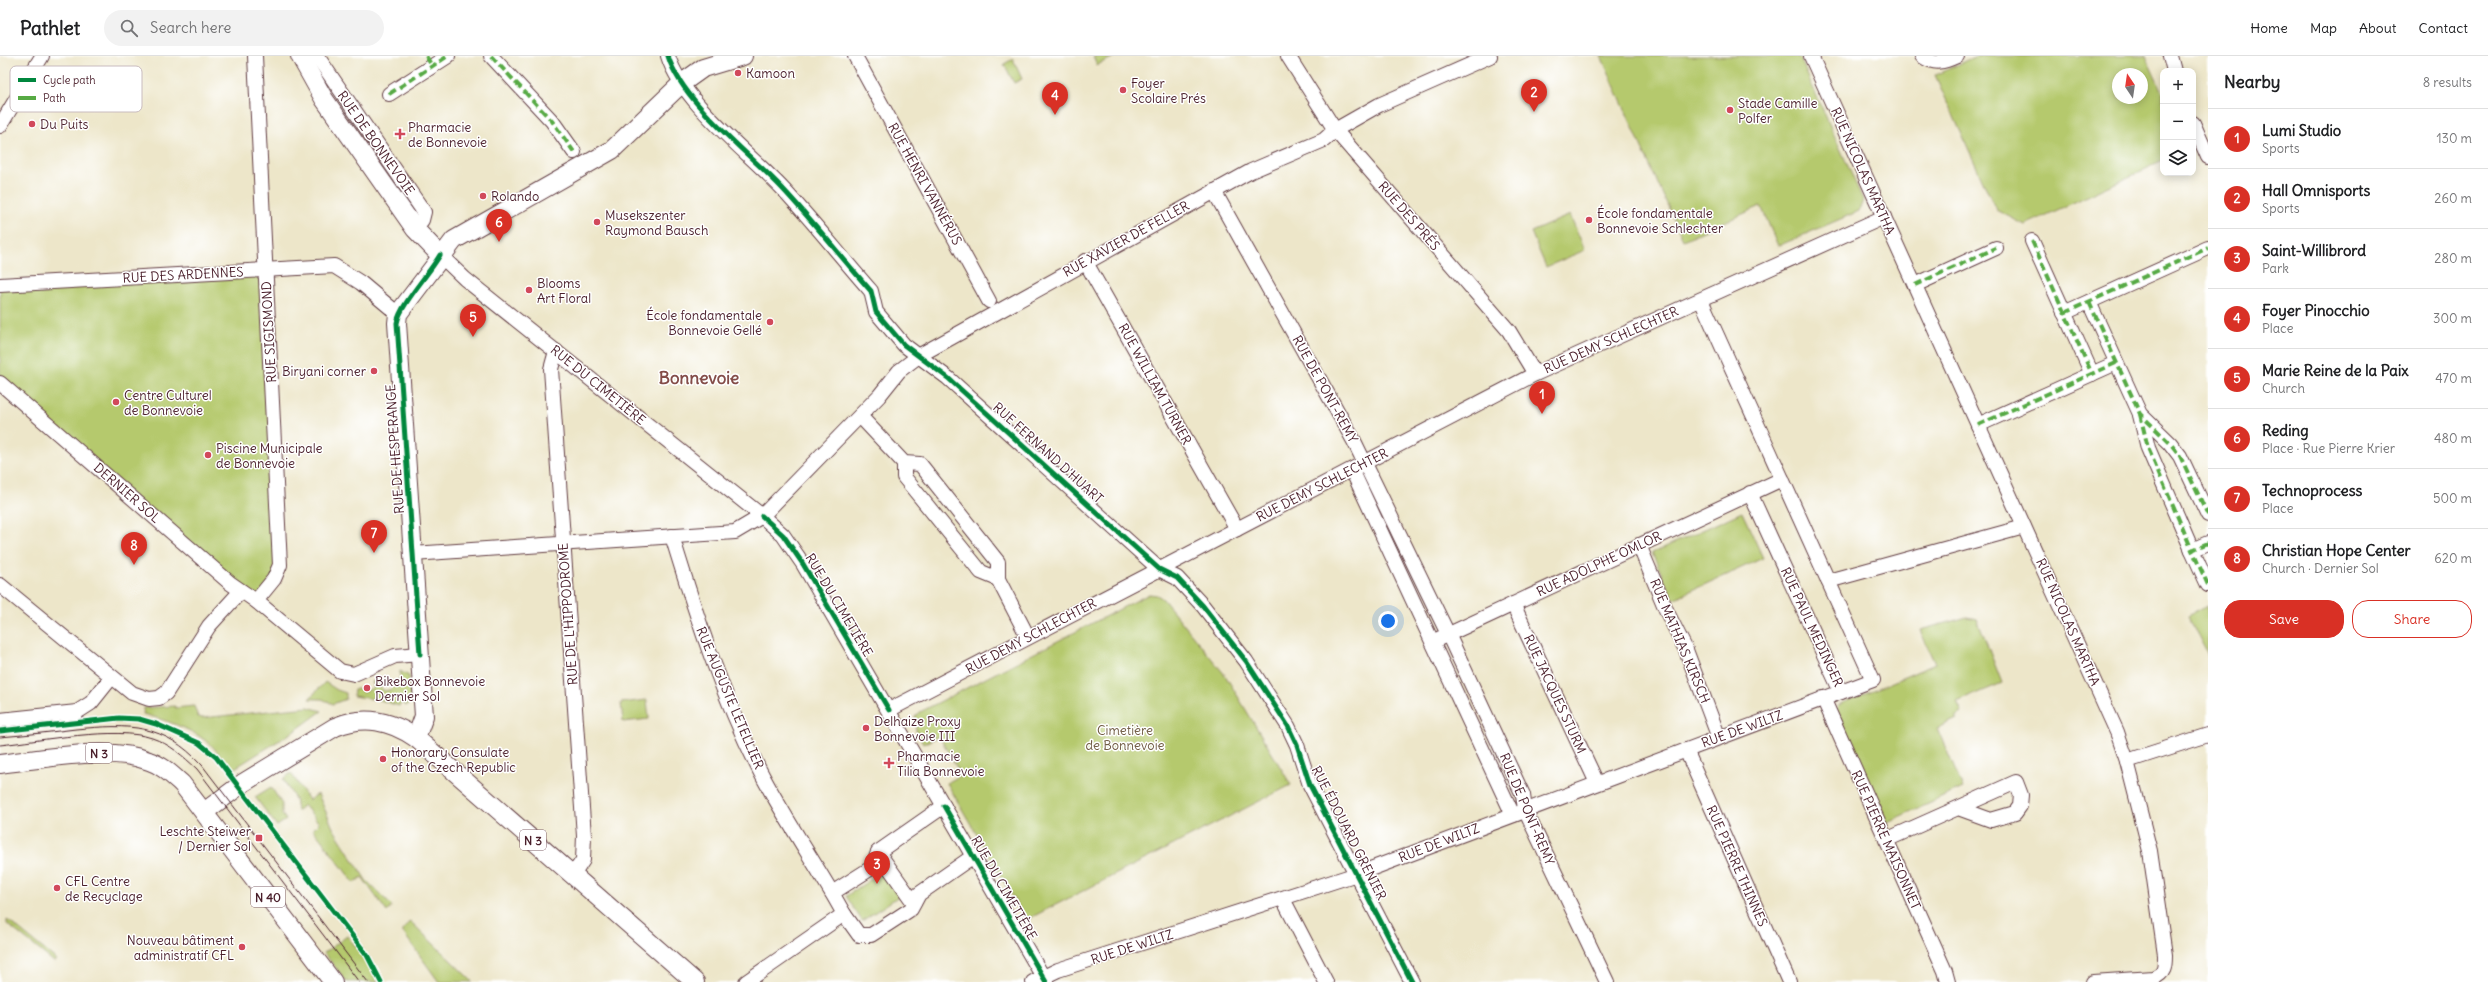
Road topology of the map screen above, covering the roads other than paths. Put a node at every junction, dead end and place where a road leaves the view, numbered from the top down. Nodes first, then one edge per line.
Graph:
1 (42, 56) edge
2 (255, 56) edge
3 (300, 56) edge
4 (317, 56) edge
5 (448, 56) edge
6 (668, 56) edge
7 (743, 56) edge
8 (855, 56) edge
9 (1288, 56) edge
10 (1490, 56) edge
11 (1811, 56) edge
12 (1922, 56) edge
13 (1957, 56) edge
14 (2170, 56) edge
15 (494, 57) edge
16 (429, 61) edge
17 (36, 66) edge
18 (2173, 68) edge
19 (682, 83) junction
20 (388, 94) dead end
21 (10, 109) edge
22 (0, 126) edge
23 (1335, 130) junction
24 (2196, 130) edge
25 (574, 152) dead end
26 (2208, 157) edge
27 (1214, 191) junction
28 (1884, 217) junction
29 (415, 229) junction
30 (2032, 241) dead end
31 (1996, 248) dead end
32 (2208, 248) edge
33 (440, 255) junction
34 (1085, 261) junction
35 (266, 270) junction
36 (0, 285) edge
37 (1915, 285) junction
38 (1701, 300) junction
39 (989, 301) dead end
40 (2089, 302) junction
41 (2064, 313) junction
42 (398, 314) junction
43 (556, 352) junction
44 (920, 355) junction
45 (2116, 363) junction
46 (1535, 374) junction
47 (2092, 374) junction
48 (0, 383) edge
49 (2140, 414) junction
50 (860, 416) junction
51 (1978, 425) junction
52 (904, 463) junction
53 (1366, 463) junction
54 (1352, 470) junction
55 (1782, 479) junction
56 (1750, 493) junction
57 (2208, 515) edge
58 (762, 516) junction
59 (2024, 527) junction
60 (1237, 529) junction
61 (672, 536) junction
62 (2208, 543) edge
63 (563, 544) junction
64 (1639, 545) junction
65 (2192, 550) junction
66 (413, 554) junction
67 (1159, 569) junction
68 (998, 579) junction
69 (1828, 581) junction
70 (0, 585) edge
71 (2208, 585) edge
72 (241, 590) junction
73 (256, 601) junction
74 (1513, 604) junction
75 (1448, 634) junction
76 (1028, 637) junction
77 (1434, 641) junction
78 (420, 654) junction
79 (111, 678) junction
80 (1841, 692) junction
81 (1824, 698) junction
82 (889, 710) junction
83 (0, 720) edge
84 (2208, 735) edge
85 (416, 738) junction
86 (1720, 738) junction
87 (1686, 750) junction
88 (2127, 761) junction
89 (0, 764) edge
90 (1597, 783) junction
91 (944, 806) junction
92 (1958, 808) dead end
93 (204, 812) junction
94 (1519, 813) junction
95 (1886, 840) junction
96 (878, 852) junction
97 (972, 857) junction
98 (1357, 874) junction
99 (572, 875) junction
100 (832, 893) junction
101 (1283, 899) junction
102 (914, 903) junction
103 (844, 914) junction
104 (1041, 980) edge
105 (333, 982) edge
106 (695, 982) edge
107 (746, 982) edge
108 (1326, 982) edge
109 (1412, 982) edge
110 (1607, 982) edge
111 (1789, 982) edge
112 (1948, 982) edge
113 (2093, 982) edge

1 - 17 street
2 - 35 street, RUE SIGISMOND
3 - 29 main road, RUE DE BONNEVOIE
4 - 29 street, RUE DE BONNEVOIE
5 - 16 street
6 - 19 street, RUE FERNAND D'HUART
7 - 19 main road
8 - 39 street, RUE HENRI VANNÉRUS
9 - 23 street, RUE DES PRÉS
10 - 23 street, RUE XAVIER DE FELLER
11 - 28 street, RUE NICOLAS MARTHA
12 - 13 street
14 - 18 street
15 - 25 street
16 - 20 street
19 - 33 main road
19 - 44 street, RUE FERNAND D'HUART
21 - 22 street
23 - 27 street, RUE XAVIER DE FELLER
23 - 46 street, RUE DES PRÉS
24 - 26 street
27 - 34 street, RUE XAVIER DE FELLER
27 - 53 street, RUE DE PONT-REMY
28 - 37 street, RUE NICOLAS MARTHA
28 - 38 street, RUE DEMY SCHLECHTER
29 - 33 main road, RUE DE BONNEVOIE
30 - 41 street
31 - 37 street
32 - 40 street
33 - 42 main road
33 - 43 street, RUE DU CIMETIÈRE
34 - 44 street, RUE XAVIER DE FELLER
34 - 60 street, RUE WILLIAM TURNER
35 - 36 street, RUE DES ARDENNES
35 - 42 street, RUE DES ARDENNES
35 - 73 street, RUE SIGISMOND
37 - 51 street, RUE NICOLAS MARTHA
38 - 46 street, RUE DEMY SCHLECHTER
38 - 55 street, RUE PAUL MEDINGER
40 - 41 street
40 - 45 street
41 - 47 street
42 - 66 main road, RUE DE HESPERANGE
43 - 58 street, RUE DU CIMETIÈRE
43 - 63 street, RUE DE L'HIPPODROME
44 - 50 street, RUE XAVIER DE FELLER
44 - 67 street, RUE FERNAND D'HUART
45 - 47 street
45 - 49 street
46 - 53 street, RUE DEMY SCHLECHTER
47 - 51 street
48 - 72 street, DERNIER SOL
49 - 57 street
49 - 65 street
50 - 52 street
50 - 58 street, RUE XAVIER DE FELLER
51 - 59 street, RUE NICOLAS MARTHA
52 - 68 street
52 - 68 street
53 - 54 street, RUE DEMY SCHLECHTER
53 - 75 street, RUE DE PONT-REMY
54 - 60 street, RUE DEMY SCHLECHTER
54 - 77 street, RUE DE PONT-REMY
55 - 56 street
55 - 69 street, RUE PAUL MEDINGER
56 - 64 street, RUE ADOLPHE OMLOR
56 - 80 street, RUE PAUL MEDINGER
58 - 61 street, RUE XAVIER DE FELLER
58 - 82 street, RUE DU CIMETIÈRE
59 - 69 street
59 - 88 street, RUE NICOLAS MARTHA
60 - 67 street, RUE DEMY SCHLECHTER
61 - 63 street, RUE XAVIER DE FELLER
61 - 100 street, RUE AUGUSTE LETELLIER
62 - 65 street
63 - 66 street, RUE XAVIER DE FELLER
63 - 99 street, RUE DE L'HIPPODROME
64 - 74 street, RUE ADOLPHE OMLOR
64 - 86 street, RUE MATHIAS KIRSCH
65 - 71 street
66 - 78 main road, RUE DE HESPERANGE
67 - 76 street, RUE DEMY SCHLECHTER
67 - 98 street, RUE ÉDOUARD GRENIER
68 - 76 street
69 - 80 street, RUE PAUL MEDINGER
70 - 79 street
72 - 73 street, DERNIER SOL
72 - 79 street
73 - 78 street, DERNIER SOL
74 - 75 street, RUE ADOLPHE OMLOR
74 - 90 street, RUE JACQUES STURM
75 - 77 street
75 - 94 street, RUE DE PONT-REMY
76 - 82 street, RUE DEMY SCHLECHTER
77 - 94 street, RUE DE PONT-REMY
78 - 85 main road, RUE DE HESPERANGE
79 - 83 street
80 - 81 street, RUE DE WILTZ
81 - 86 street, RUE DE WILTZ
81 - 95 street, RUE PIERRE MAISONNET
82 - 91 street, RUE DU CIMETIÈRE
84 - 88 street
85 - 93 main road, N 3
85 - 99 main road, N 3
86 - 87 street, RUE DE WILTZ
87 - 90 street, RUE DE WILTZ
87 - 111 street, RUE PIERRE THINNES
88 - 113 street, RUE NICOLAS MARTHA
89 - 93 main road, N 3
90 - 94 street, RUE DE WILTZ
91 - 96 street
91 - 97 street, RUE DU CIMETIÈRE
92 - 95 street
93 - 105 main road, N 40
94 - 98 street, RUE DE WILTZ
94 - 110 street, RUE DE PONT-REMY
95 - 112 street, RUE PIERRE MAISONNET
96 - 100 street
96 - 102 street
97 - 102 street, RUE AUGUSTE LETELLIER
97 - 104 street, RUE DU CIMETIÈRE
98 - 101 street, RUE DE WILTZ
98 - 109 street, RUE ÉDOUARD GRENIER
99 - 106 main road, N 3
100 - 103 street, RUE AUGUSTE LETELLIER
101 - 104 street, RUE DE WILTZ
101 - 108 street
102 - 103 street, RUE AUGUSTE LETELLIER
103 - 107 street

